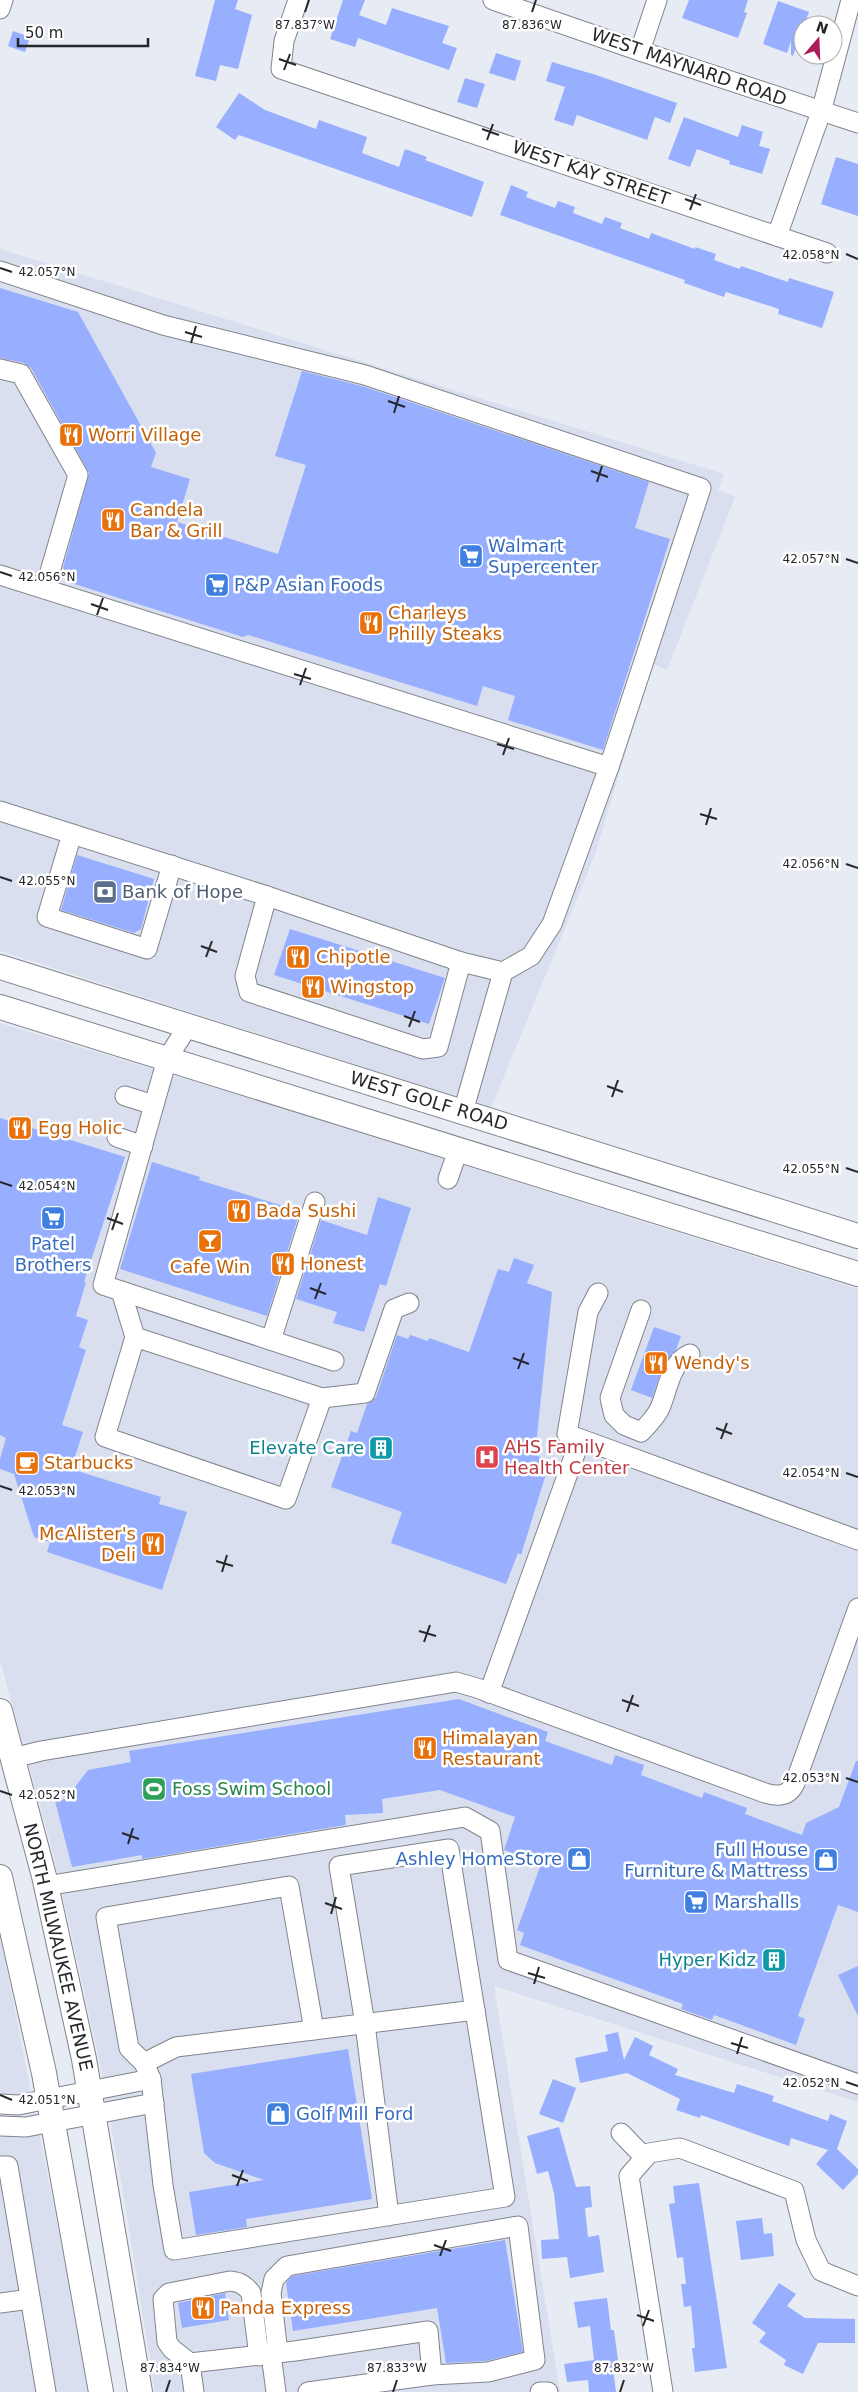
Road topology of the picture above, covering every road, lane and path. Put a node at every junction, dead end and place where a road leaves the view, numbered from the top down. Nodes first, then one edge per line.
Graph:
1 (3, 0) edge
2 (298, 0) edge
3 (493, 0) edge
4 (657, 0) edge
5 (851, 0) edge
6 (0, 9) edge
7 (640, 51) junction
8 (821, 112) junction
9 (858, 123) edge
10 (777, 236) junction
11 (827, 253) dead end
12 (0, 271) edge
13 (0, 369) edge
14 (0, 575) edge
15 (45, 589) junction
16 (609, 767) junction
17 (0, 812) edge
18 (72, 834) junction
19 (172, 865) junction
20 (268, 896) junction
21 (461, 962) junction
22 (0, 967) edge
23 (503, 972) junction
24 (0, 1007) edge
25 (165, 1019) junction
26 (188, 1026) junction
27 (167, 1059) junction
28 (125, 1096) dead end
29 (154, 1105) junction
30 (463, 1112) junction
31 (117, 1137) dead end
32 (143, 1146) junction
33 (458, 1150) junction
34 (448, 1179) dead end
35 (315, 1202) dead end
36 (858, 1236) edge
37 (858, 1274) edge
38 (121, 1290) junction
39 (598, 1293) dead end
40 (409, 1303) dead end
41 (641, 1310) dead end
42 (135, 1337) junction
43 (271, 1340) junction
44 (690, 1354) dead end
45 (334, 1361) dead end
46 (322, 1398) junction
47 (580, 1440) junction
48 (858, 1540) edge
49 (858, 1608) edge
50 (489, 1693) junction
51 (0, 1711) edge
52 (13, 1758) junction
53 (0, 1877) edge
54 (46, 1886) junction
55 (475, 2010) junction
56 (365, 2024) junction
57 (314, 2030) junction
58 (148, 2071) junction
59 (858, 2084) edge
60 (90, 2091) junction
61 (48, 2098) junction
62 (154, 2103) junction
63 (0, 2104) edge
64 (94, 2114) junction
65 (53, 2122) junction
66 (0, 2126) edge
67 (621, 2133) dead end
68 (645, 2158) junction
69 (0, 2166) edge
70 (8, 2213) edge
71 (389, 2216) junction
72 (858, 2286) edge
73 (30, 2299) junction
74 (0, 2303) edge
75 (269, 2354) junction
76 (190, 2363) junction
77 (432, 2375) junction
78 (46, 2392) edge
79 (101, 2392) edge
80 (140, 2392) edge
81 (194, 2392) edge
82 (276, 2392) edge
83 (308, 2392) edge
84 (540, 2392) edge
85 (548, 2392) edge
86 (663, 2392) edge

1 - 6 street
2 - 10 street, WEST KAY STREET
3 - 7 street, WEST MAYNARD ROAD
4 - 7 street
5 - 8 street
7 - 8 street, WEST MAYNARD ROAD
8 - 9 street, WEST MAYNARD ROAD
8 - 10 street
10 - 11 street, WEST KAY STREET
12 - 16 street
13 - 15 street
14 - 15 street
15 - 16 street
16 - 23 street
17 - 18 street
18 - 19 street
18 - 19 street
19 - 20 street
20 - 21 street
20 - 21 street
21 - 23 street
22 - 25 main road, WEST GOLF ROAD
23 - 30 street
24 - 27 main road, WEST GOLF ROAD
25 - 26 main road, WEST GOLF ROAD
25 - 27 street
26 - 27 street
26 - 30 main road, WEST GOLF ROAD
27 - 29 street
27 - 33 main road, WEST GOLF ROAD
28 - 29 street
29 - 32 street
30 - 36 main road, WEST GOLF ROAD
31 - 32 street
32 - 38 street
33 - 34 street
33 - 37 main road, WEST GOLF ROAD
35 - 43 street
38 - 42 street
38 - 43 street
39 - 47 street
40 - 46 street
41 - 44 street
42 - 46 street
42 - 46 street
43 - 45 street
47 - 48 street
47 - 50 street
49 - 50 street
50 - 52 street
51 - 52 main road, NORTH MILWAUKEE AVENUE
52 - 54 main road, NORTH MILWAUKEE AVENUE
53 - 61 main road
54 - 59 street
54 - 60 main road, NORTH MILWAUKEE AVENUE
55 - 56 street
55 - 56 street
55 - 71 street
56 - 57 street
56 - 71 street
57 - 58 street
57 - 58 street
58 - 60 street
58 - 62 street
60 - 61 street
60 - 64 main road, NORTH MILWAUKEE AVENUE
61 - 63 street
61 - 65 main road
62 - 64 street
62 - 71 street
64 - 65 street
64 - 80 main road, NORTH MILWAUKEE AVENUE
65 - 66 street
65 - 79 main road
67 - 68 street
68 - 72 street
68 - 86 street
69 - 70 street
70 - 73 street
73 - 74 street
73 - 78 street
75 - 76 street
75 - 76 street
75 - 77 street
75 - 77 street
75 - 82 street
76 - 81 street
77 - 83 street
84 - 85 street

